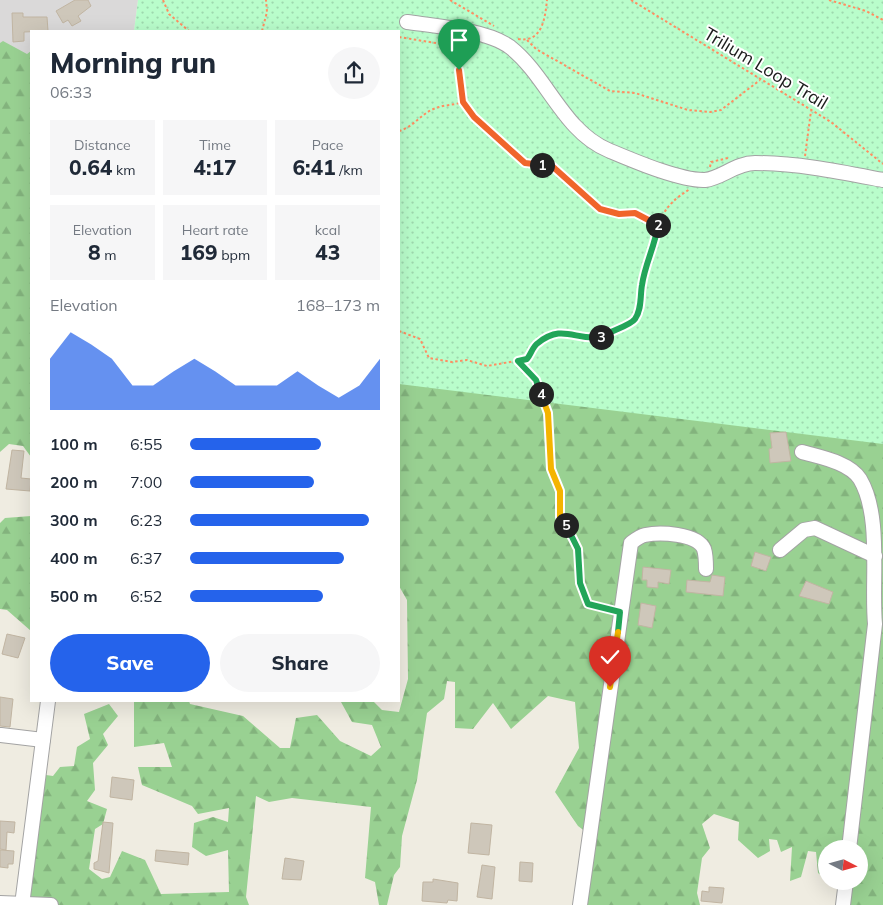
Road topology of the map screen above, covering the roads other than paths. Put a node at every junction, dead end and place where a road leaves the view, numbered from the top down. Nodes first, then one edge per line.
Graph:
1 (407, 22) dead end
2 (883, 180) edge
3 (802, 452) dead end
4 (780, 550) dead end
5 (875, 556) junction
6 (706, 569) dead end
7 (48, 702) edge
8 (1, 735) edge
9 (43, 740) junction
10 (850, 840) edge
11 (845, 890) edge
12 (0, 903) edge
13 (22, 905) edge
14 (51, 905) edge
15 (580, 905) edge
16 (843, 905) edge

1 - 2 street
3 - 5 street
4 - 5 street
5 - 10 street
6 - 15 street
7 - 9 street
8 - 9 street
9 - 13 street
11 - 16 street
12 - 13 street
13 - 14 street

